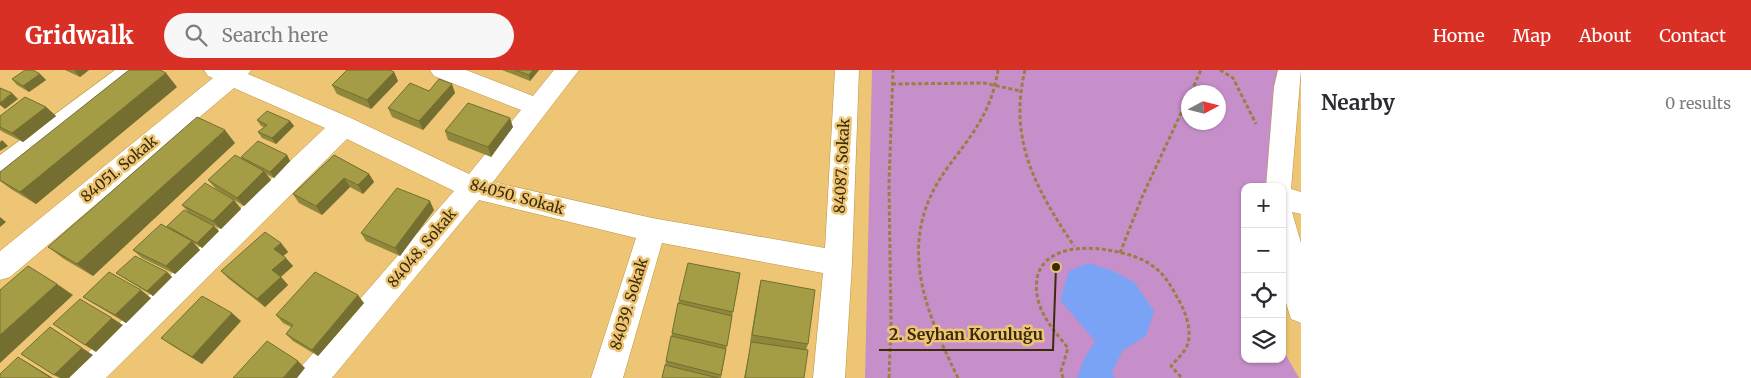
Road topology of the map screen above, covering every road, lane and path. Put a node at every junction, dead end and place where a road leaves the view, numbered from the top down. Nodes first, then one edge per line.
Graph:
1 (132, 70) edge
2 (567, 70) edge
3 (846, 70) edge
4 (893, 70) edge
5 (998, 70) edge
6 (1026, 70) edge
7 (1200, 70) edge
8 (1220, 70) edge
9 (229, 72) edge
10 (455, 72) edge
11 (1292, 83) edge
12 (892, 84) junction
13 (1194, 85) edge
14 (996, 86) junction
15 (1020, 91) junction
16 (537, 107) junction
17 (1181, 113) edge
18 (344, 126) junction
19 (1258, 128) dead end
20 (0, 169) edge
21 (1279, 183) edge
22 (473, 188) junction
23 (1286, 199) edge
24 (1301, 203) edge
25 (1284, 228) edge
26 (652, 230) junction
27 (1074, 246) junction
28 (1120, 253) junction
29 (838, 263) junction
30 (0, 268) edge
31 (1301, 310) edge
32 (84, 378) edge
33 (312, 378) edge
34 (607, 378) edge
35 (829, 378) edge
36 (889, 378) edge
37 (958, 378) edge
38 (1063, 378) edge
39 (1182, 378) edge

1 - 20 street
2 - 16 street, 84048. Sokak
3 - 29 street, 84087. Sokak
4 - 12 path
5 - 14 path
6 - 15 path
7 - 13 path
8 - 19 path
9 - 18 street, 84050. Sokak
9 - 30 street, 84051. Sokak
10 - 16 street
11 - 21 street
12 - 14 path
12 - 36 path
14 - 15 path
14 - 37 path
15 - 27 path
16 - 22 street, 84048. Sokak
17 - 28 path
18 - 22 street, 84050. Sokak
18 - 32 street
22 - 26 street, 84050. Sokak
22 - 33 street, 84048. Sokak
23 - 24 street
25 - 31 street
26 - 29 street, 84050. Sokak
26 - 34 street, 84039. Sokak
27 - 28 path
27 - 38 path
28 - 39 path
29 - 35 street, 84087. Sokak

